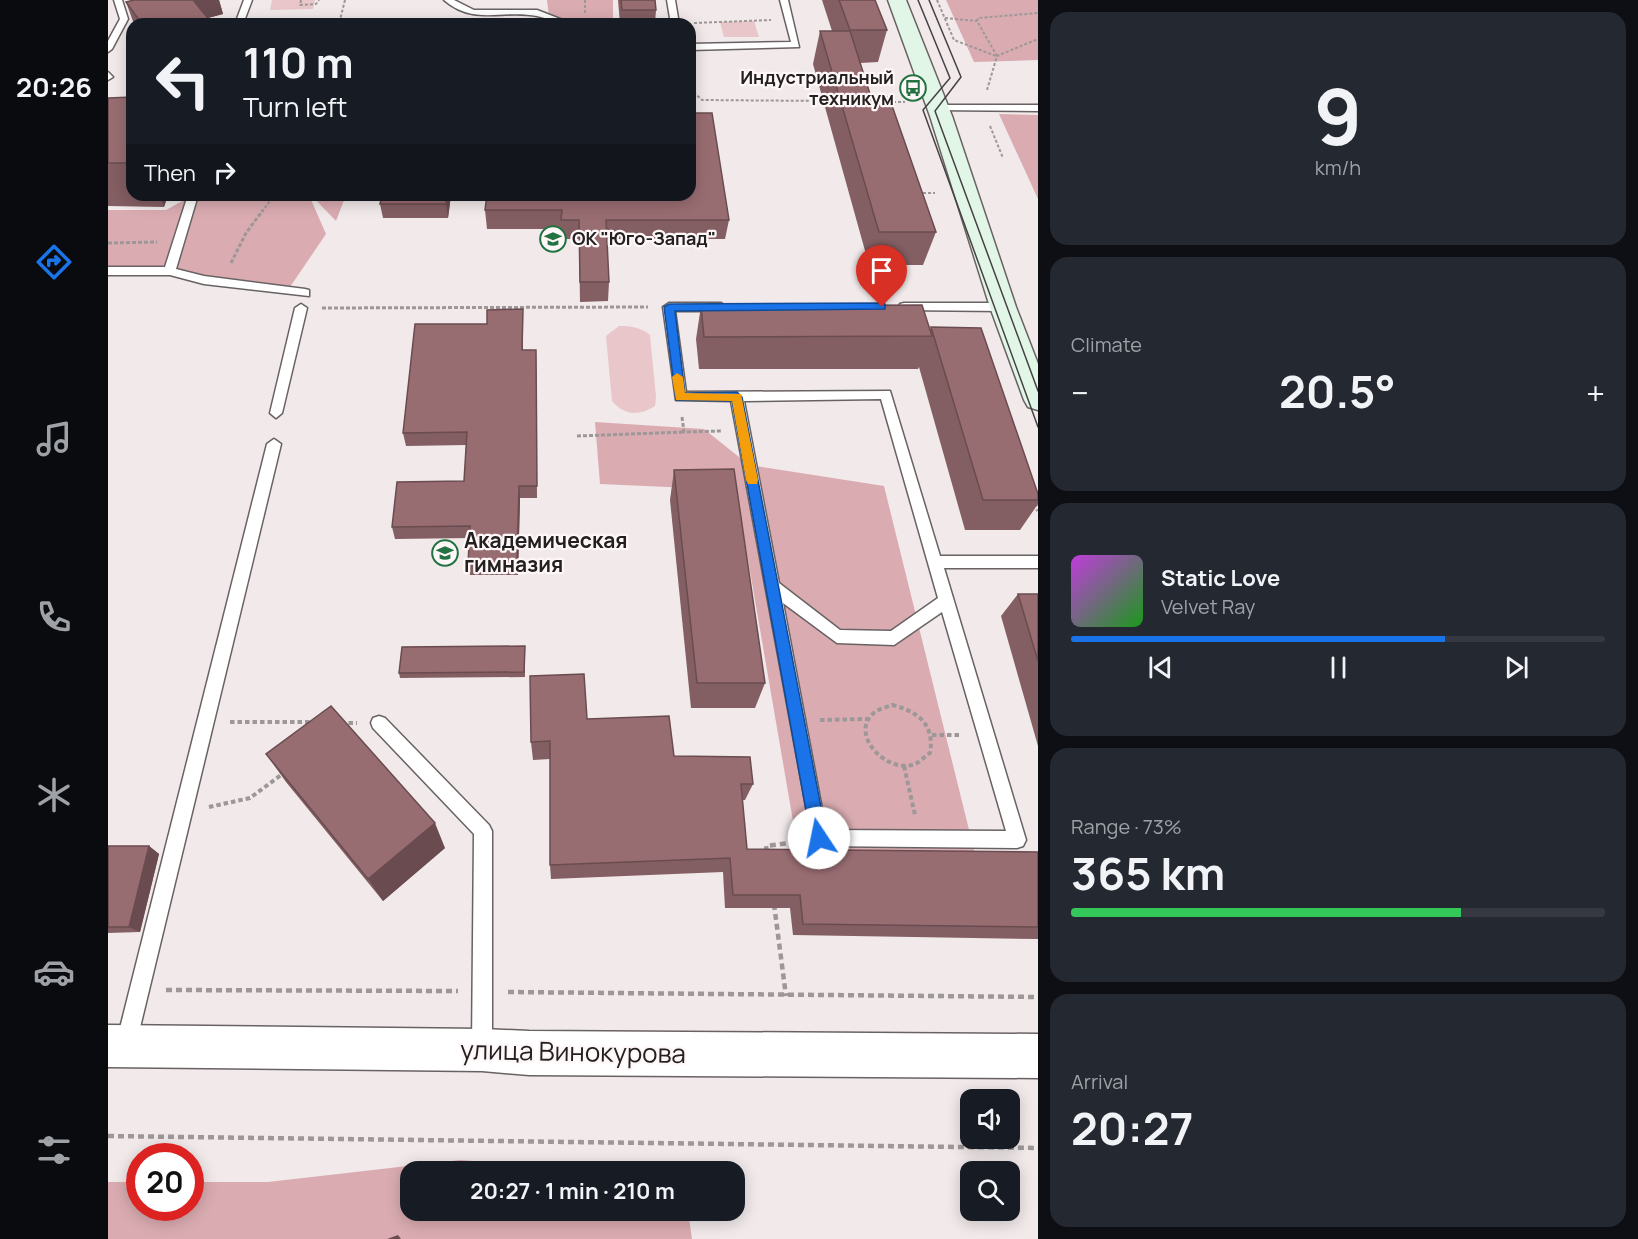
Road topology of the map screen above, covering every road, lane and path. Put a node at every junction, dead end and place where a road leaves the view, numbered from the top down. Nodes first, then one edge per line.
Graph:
1 (118, 0) edge
2 (248, 0) edge
3 (301, 0) edge
4 (319, 0) edge
5 (345, 0) edge
6 (448, 0) edge
7 (671, 0) edge
8 (784, 0) edge
9 (897, 0) edge
10 (938, 0) edge
11 (1038, 13) edge
12 (241, 18) edge
13 (341, 18) edge
14 (552, 18) edge
15 (674, 18) edge
16 (945, 18) junction
17 (789, 19) junction
18 (977, 21) junction
19 (696, 23) edge
20 (1038, 39) edge
21 (696, 46) edge
22 (108, 49) edge
23 (997, 56) junction
24 (696, 94) edge
25 (833, 102) edge
26 (881, 102) edge
27 (905, 102) dead end
28 (938, 108) junction
29 (983, 108) junction
30 (1038, 108) edge
31 (990, 125) dead end
32 (1003, 158) dead end
33 (911, 193) edge
34 (935, 193) dead end
35 (191, 201) edge
36 (269, 201) edge
37 (179, 241) junction
38 (108, 243) edge
39 (108, 271) edge
40 (170, 271) junction
41 (204, 280) junction
42 (305, 293) dead end
43 (669, 307) junction
44 (728, 307) edge
45 (894, 307) edge
46 (1004, 307) junction
47 (301, 308) dead end
48 (316, 308) dead end
49 (680, 397) junction
50 (737, 397) junction
51 (1038, 400) edge
52 (276, 413) dead end
53 (743, 431) junction
54 (684, 432) junction
55 (577, 436) dead end
56 (274, 444) dead end
57 (1034, 500) edge
58 (1038, 511) edge
59 (935, 562) junction
60 (1038, 562) edge
61 (772, 586) junction
62 (946, 601) junction
63 (796, 720) junction
64 (867, 720) junction
65 (223, 722) dead end
66 (315, 722) edge
67 (338, 723) edge
68 (350, 723) junction
69 (379, 723) joint
70 (341, 729) edge
71 (904, 766) junction
72 (290, 768) edge
73 (176, 814) junction
74 (819, 838) junction
75 (921, 839) junction
76 (768, 858) edge
77 (772, 893) edge
78 (139, 990) junction
79 (482, 992) junction
80 (786, 996) junction
81 (1038, 998) edge
82 (117, 1046) edge
83 (482, 1050) junction
84 (1038, 1056) edge
85 (108, 1136) edge
86 (1038, 1148) edge

1 - 22 lane
2 - 12 lane
3 - 4 path
5 - 13 path
6 - 14 lane
7 - 15 lane
8 - 17 lane
9 - 28 main road
10 - 16 path
11 - 18 path
16 - 18 path
16 - 23 path
17 - 19 path
17 - 21 lane
18 - 23 path
20 - 23 path
23 - 29 path
24 - 25 path
26 - 27 path
28 - 29 lane
28 - 46 main road
29 - 30 lane
31 - 32 path
33 - 34 path
35 - 37 lane
36 - 41 path
37 - 38 path
37 - 40 lane
39 - 40 lane
40 - 41 lane
41 - 42 lane
43 - 44 lane
43 - 48 path
43 - 49 lane
45 - 46 lane
46 - 51 main road
47 - 52 lane
49 - 50 lane
49 - 54 path
50 - 53 lane
50 - 59 lane
53 - 54 path
53 - 61 lane
54 - 55 path
56 - 73 lane
57 - 58 path
59 - 60 lane
59 - 62 lane
61 - 62 lane
61 - 63 lane
62 - 75 lane
63 - 64 path
63 - 74 lane
64 - 71 path
64 - 71 path
65 - 66 path
67 - 68 path
68 - 69 path
68 - 70 path
69 - 79 lane
71 - 75 path
72 - 73 path
73 - 78 lane
74 - 75 lane
74 - 76 path
77 - 80 path
78 - 79 path
78 - 82 lane
79 - 80 path
79 - 83 lane
80 - 81 path
82 - 83 street, улица Винокурова
83 - 84 street, улица Винокурова
85 - 86 path

